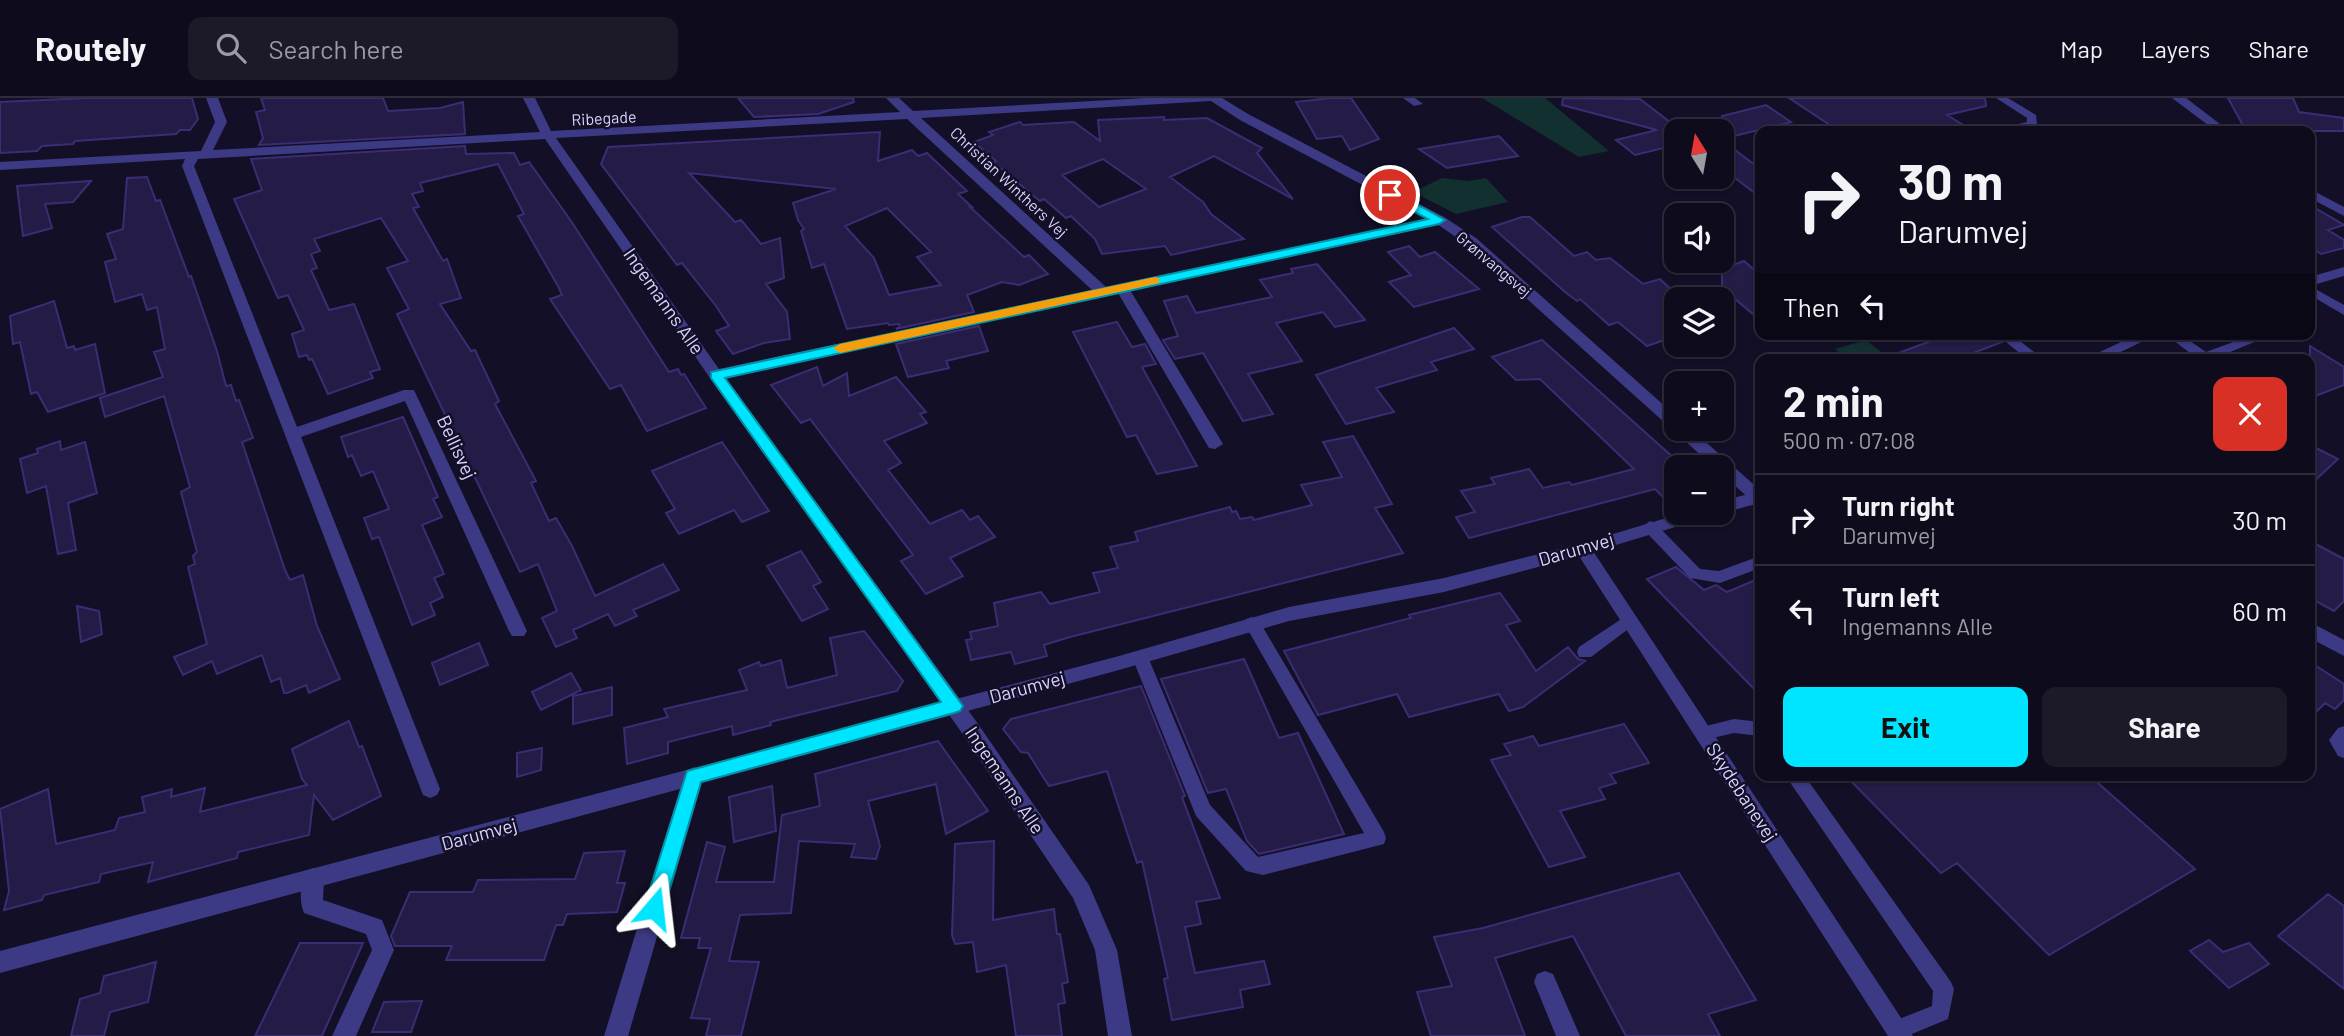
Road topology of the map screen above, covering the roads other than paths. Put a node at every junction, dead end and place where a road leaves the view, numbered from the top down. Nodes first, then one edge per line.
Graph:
1 (212, 98) edge
2 (529, 98) edge
3 (892, 98) edge
4 (1211, 98) edge
5 (1408, 98) edge
6 (2001, 98) edge
7 (2178, 98) edge
8 (1418, 104) dead end
9 (912, 116) junction
10 (2023, 126) edge
11 (2216, 126) edge
12 (549, 136) junction
13 (199, 155) junction
14 (0, 166) edge
15 (2315, 196) edge
16 (2344, 212) edge
17 (1439, 220) junction
18 (2344, 271) edge
19 (2315, 280) edge
20 (1121, 288) junction
21 (1102, 291) junction
22 (2315, 293) edge
23 (2344, 311) edge
24 (2010, 340) edge
25 (2137, 340) edge
26 (2180, 340) edge
27 (2252, 340) edge
28 (2017, 345) junction
29 (2001, 351) dead end
30 (2029, 354) edge
31 (2104, 354) edge
32 (2201, 354) edge
33 (2213, 354) edge
34 (716, 375) junction
35 (1664, 413) edge
36 (292, 435) junction
37 (1695, 441) edge
38 (1215, 443) dead end
39 (1755, 494) edge
40 (1755, 498) edge
41 (1734, 504) edge
42 (1664, 523) edge
43 (1650, 527) junction
44 (1583, 548) junction
45 (1755, 564) edge
46 (1629, 620) junction
47 (1252, 624) junction
48 (518, 631) dead end
49 (2315, 632) edge
50 (2344, 649) edge
51 (1584, 652) dead end
52 (1140, 657) junction
53 (954, 706) junction
54 (1755, 728) edge
55 (1704, 733) junction
56 (2344, 733) edge
57 (2344, 751) edge
58 (694, 776) junction
59 (1798, 781) edge
60 (429, 789) dead end
61 (313, 878) junction
62 (0, 962) edge
63 (1545, 982) dead end
64 (1899, 1033) edge
65 (344, 1036) edge
66 (615, 1036) edge
67 (1120, 1036) edge
68 (1567, 1036) edge

1 - 13 street
2 - 12 street, Ingemanns Alle
3 - 9 street, Christian Winthers Vej
4 - 9 street, Ribegade
4 - 17 street, Grønvangsvej
5 - 8 lane
6 - 10 lane
7 - 11 street
9 - 12 street, Ribegade
9 - 21 street, Christian Winthers Vej
12 - 13 street, Ribegade
12 - 34 street, Ingemanns Alle
13 - 14 street, Ribegade
13 - 36 street
15 - 16 street
17 - 20 street
17 - 35 street, Grønvangsvej
18 - 19 street
20 - 21 street
20 - 38 street
21 - 34 street
22 - 23 lane
24 - 28 lane
25 - 31 street
26 - 32 lane
27 - 33 lane
28 - 29 lane
28 - 30 lane
34 - 53 street, Ingemanns Alle
36 - 48 street, Bellisvej
36 - 60 street
37 - 39 street
40 - 41 street
42 - 43 street, Darumvej
43 - 44 street, Darumvej
43 - 45 lane
44 - 46 street, Skydebanevej
44 - 47 street, Darumvej
46 - 51 lane
46 - 55 street, Skydebanevej
47 - 52 street, Darumvej
47 - 52 lane
49 - 50 street
52 - 53 street, Darumvej
53 - 58 street, Darumvej
53 - 67 street, Ingemanns Alle
54 - 55 lane
55 - 64 street, Skydebanevej
56 - 57 lane
58 - 61 street, Darumvej
58 - 66 street
59 - 64 lane
61 - 62 street, Darumvej
61 - 65 street
63 - 68 street

